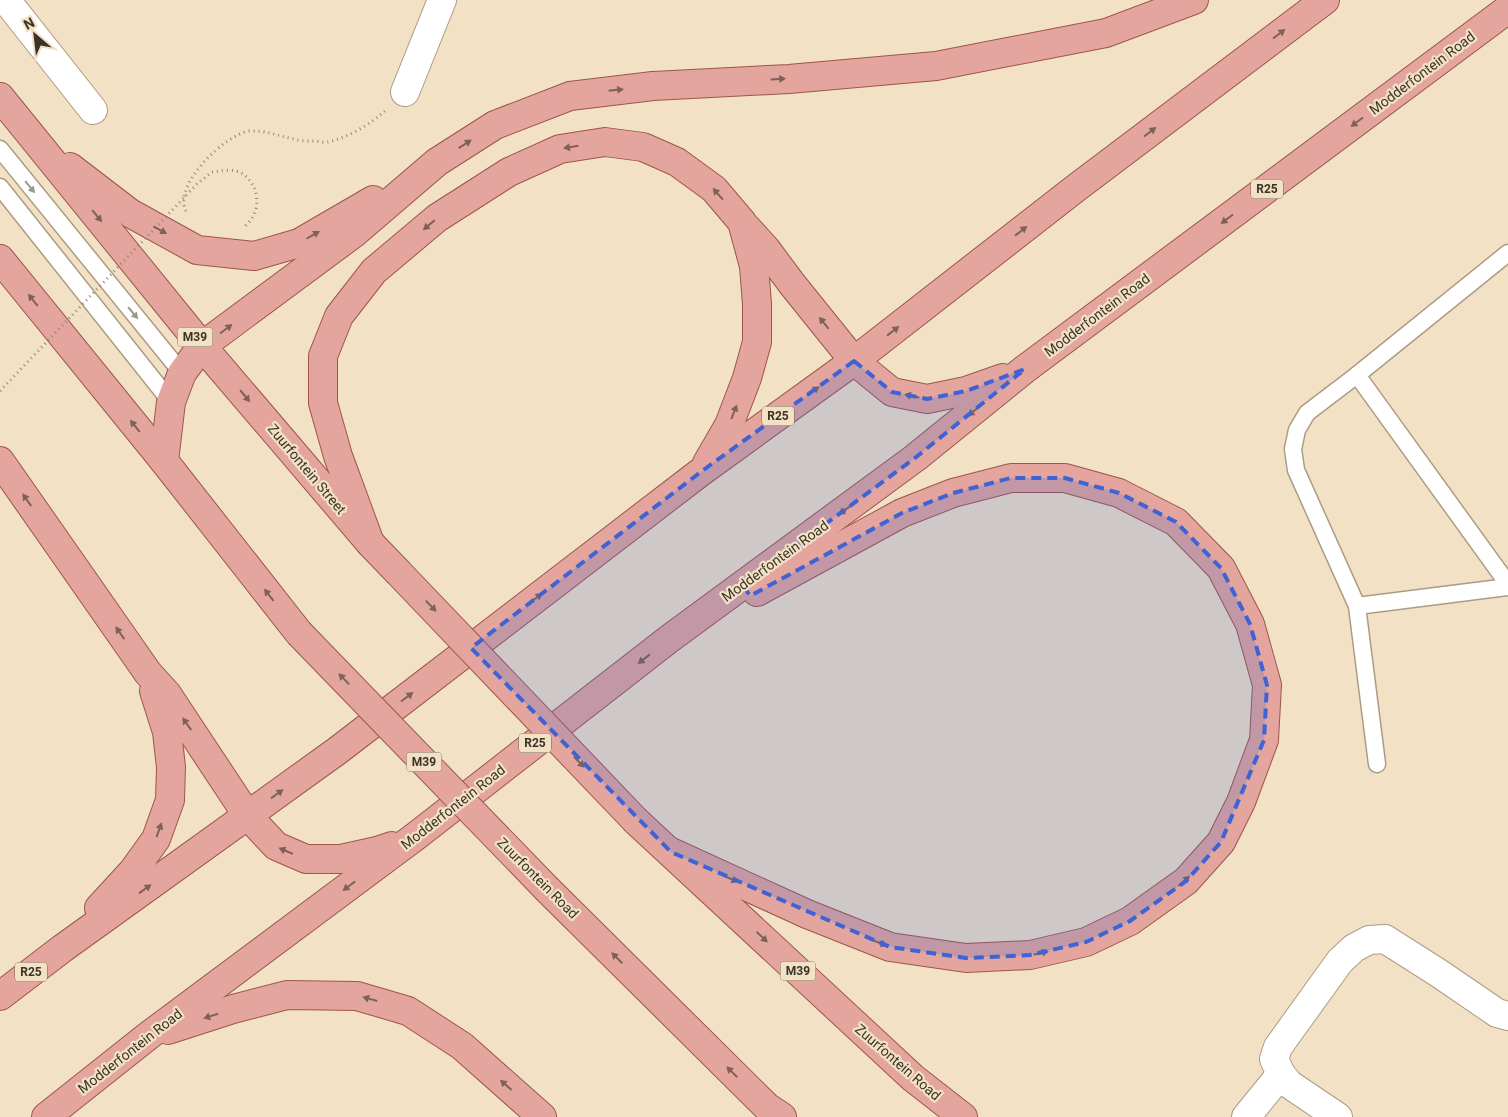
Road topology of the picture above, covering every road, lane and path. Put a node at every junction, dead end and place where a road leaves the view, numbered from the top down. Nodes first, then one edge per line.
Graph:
1 (6, 0) edge
2 (442, 0) edge
3 (1194, 0) edge
4 (1325, 0) edge
5 (1508, 9) edge
6 (405, 92) joint
7 (0, 97) edge
8 (93, 110) dead end
9 (35, 140) junction
10 (0, 149) edge
11 (437, 162) junction
12 (0, 188) edge
13 (189, 216) dead end
14 (742, 222) junction
15 (241, 229) dead end
16 (1508, 253) edge
17 (0, 259) edge
18 (202, 346) junction
19 (854, 361) junction
20 (1025, 369) junction
21 (182, 373) junction
22 (1357, 375) junction
23 (0, 391) edge
24 (171, 402) junction
25 (164, 461) junction
26 (0, 462) edge
27 (702, 471) junction
28 (370, 543) junction
29 (1508, 586) edge
30 (1357, 606) junction
31 (670, 639) junction
32 (148, 673) junction
33 (1377, 764) dead end
34 (247, 816) junction
35 (636, 821) joint
36 (416, 836) junction
37 (670, 852) junction
38 (62, 948) junction
39 (0, 996) edge
40 (1502, 1015) edge
41 (148, 1036) junction
42 (1281, 1074) junction
43 (775, 1114) edge
44 (46, 1117) edge
45 (542, 1117) edge
46 (963, 1117) edge
47 (1246, 1117) edge
48 (1338, 1117) edge

1 - 8 street
2 - 6 street
11 -> 3 main road
19 -> 4 main road, R25
5 -> 20 main road, Modderfontein Road / R25
6 - 13 path
7 - 9 main road, Zuurfontein Street / M39
9 -> 11 main road
9 -> 18 main road, Zuurfontein Street / M39
10 -> 21 lane
18 -> 11 main road
12 - 24 lane
19 -> 14 main road
27 -> 14 main road
14 -> 28 main road
15 - 23 path, bridge
16 - 22 lane
25 -> 17 main road, M39
18 - 21 main road
18 -> 28 main road, Zuurfontein Street / M39
20 -> 19 main road
27 -> 19 main road, R25
20 -> 31 main road, Modderfontein Road / R25
21 - 24 main road
22 - 29 lane
22 - 30 lane
24 - 25 main road
43 -> 25 main road, Zuurfontein Road / M39, bridge
32 -> 26 main road
34 -> 27 main road, R25
28 -> 35 main road, Zuurfontein Street / M39, bridge
29 - 30 lane
30 - 33 lane
31 -> 36 main road, Modderfontein Road / R25
37 -> 31 main road
34 -> 32 main road
38 -> 32 main road
36 -> 34 main road
38 -> 34 main road, R25
35 - 37 main road, Zuurfontein Road / M39
36 -> 41 main road, Modderfontein Road / R25
37 -> 46 main road, Zuurfontein Road / M39
38 - 39 main road, R25
40 - 42 street
41 - 44 main road, Modderfontein Road / R25
45 -> 41 main road
42 - 47 street
42 - 48 street

